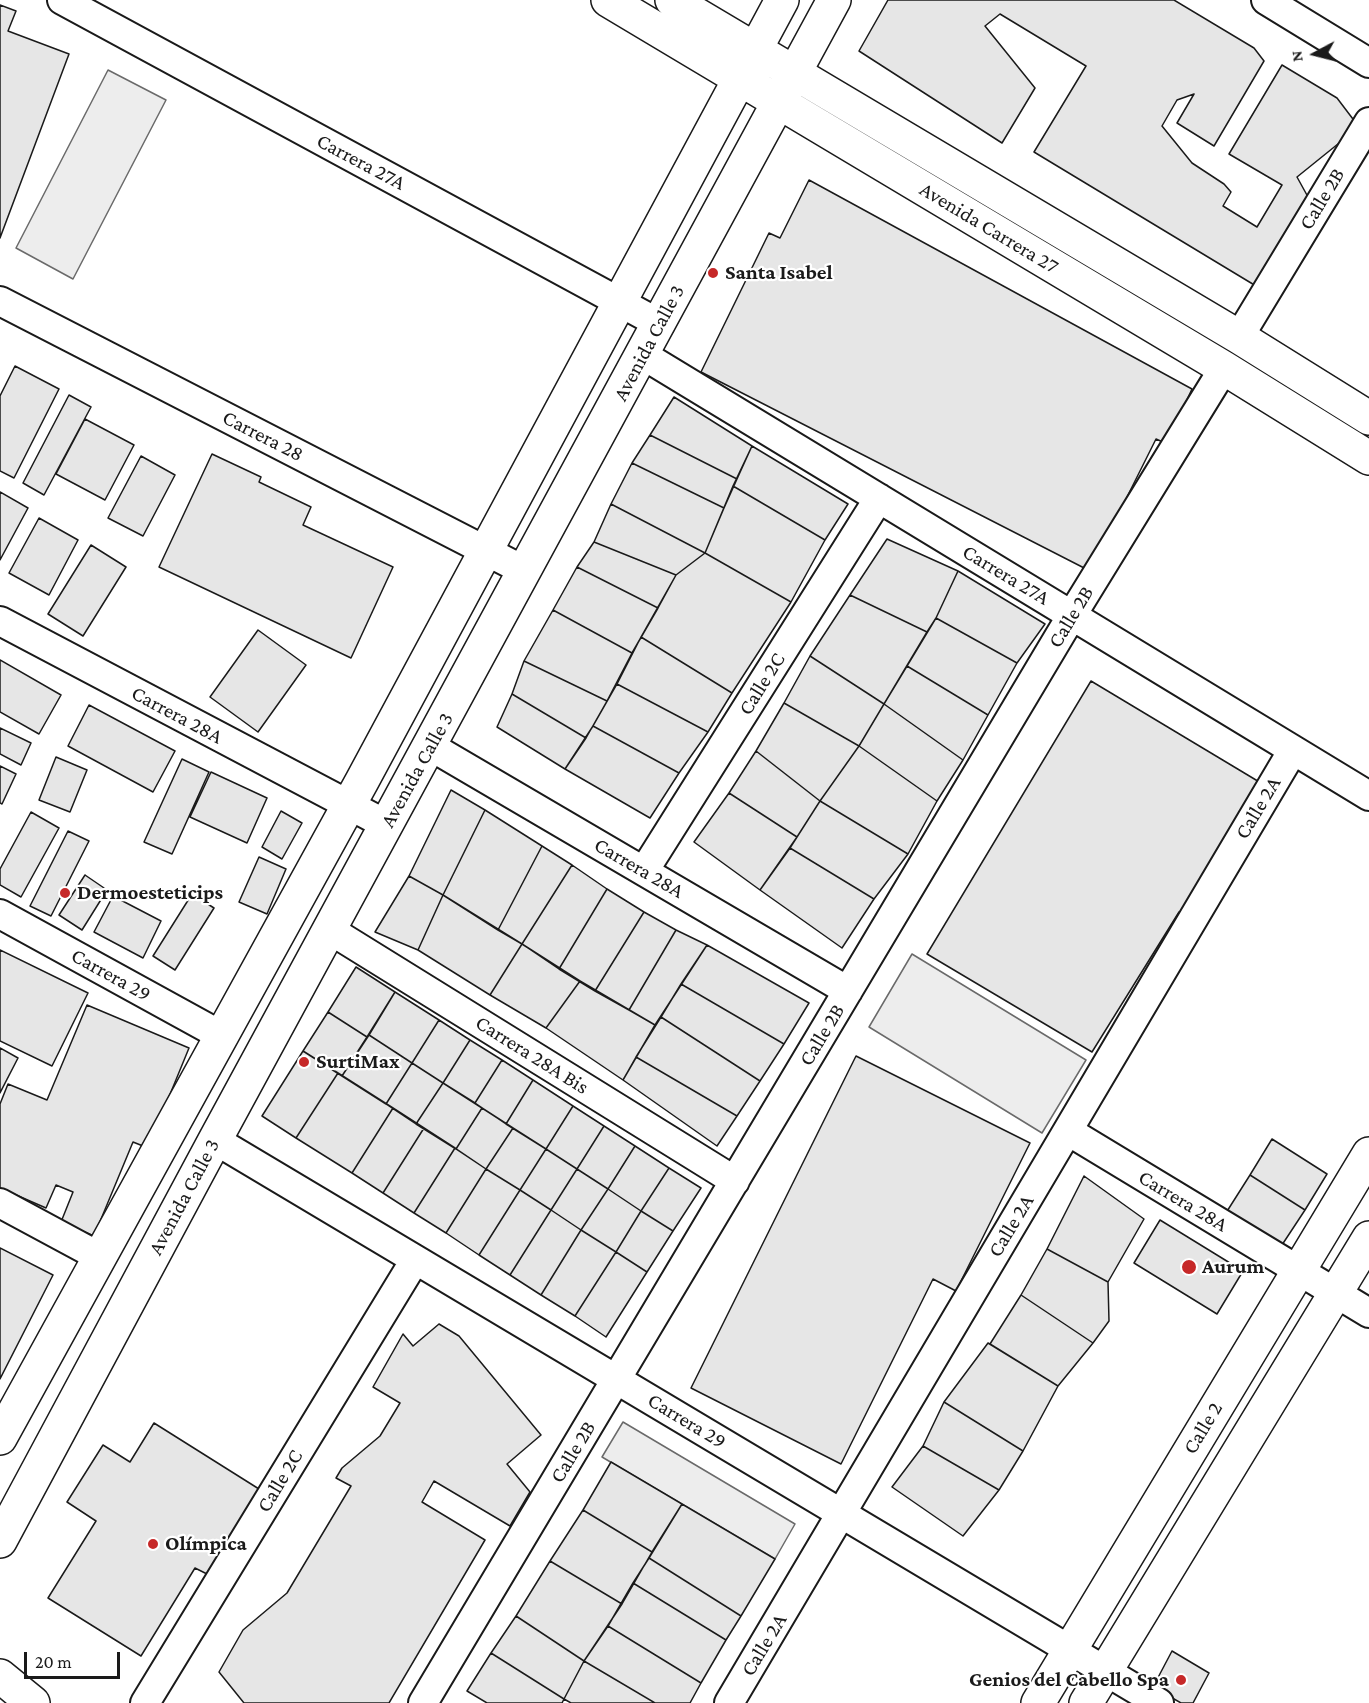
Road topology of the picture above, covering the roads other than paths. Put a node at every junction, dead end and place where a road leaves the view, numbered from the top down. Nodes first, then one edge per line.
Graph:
1 (62, 0) edge
2 (608, 0) edge
3 (672, 0) edge
4 (782, 0) edge
5 (834, 0) edge
6 (1266, 0) edge
7 (755, 49) junction
8 (1369, 63) edge
9 (795, 73) junction
10 (740, 79) junction
11 (779, 102) junction
12 (1369, 122) edge
13 (0, 301) edge
14 (620, 302) junction
15 (660, 324) junction
16 (1239, 337) junction
17 (643, 355) junction
18 (1224, 368) junction
19 (1369, 418) edge
20 (1369, 458) edge
21 (879, 498) junction
22 (486, 550) junction
23 (525, 571) junction
24 (1072, 615) junction
25 (0, 621) edge
26 (430, 746) junction
27 (1293, 750) junction
28 (1369, 796) edge
29 (349, 805) junction
30 (387, 825) junction
31 (644, 871) junction
32 (0, 914) edge
33 (330, 930) junction
34 (849, 991) junction
35 (222, 1036) junction
36 (1068, 1131) junction
37 (215, 1140) junction
38 (1369, 1154) edge
39 (735, 1181) junction
40 (0, 1203) edge
41 (1369, 1238) edge
42 (100, 1257) junction
43 (416, 1260) junction
44 (1299, 1270) junction
45 (1336, 1293) junction
46 (1369, 1313) edge
47 (616, 1380) junction
48 (0, 1438) edge
49 (841, 1514) junction
50 (0, 1541) edge
51 (1069, 1649) junction
52 (1105, 1671) junction
53 (0, 1676) edge
54 (33, 1703) edge
55 (145, 1703) edge
56 (423, 1703) edge
57 (729, 1703) edge
58 (1038, 1703) edge
59 (1086, 1703) edge
60 (1159, 1703) edge

1 - 14 street, Carrera 27A
2 - 10 main road, Avenida Carrera 27
3 - 7 main road, Avenida Carrera 27
4 - 7 main road, Avenida Calle 3
5 - 9 main road, Avenida Calle 3
6 - 8 street
7 - 9 main road, Avenida Carrera 27
7 - 10 main road, Avenida Calle 3
9 - 11 main road, Avenida Calle 3
9 - 16 main road, Avenida Carrera 27
10 - 11 main road, Avenida Carrera 27
10 - 14 main road, Avenida Calle 3
11 - 15 main road, Avenida Calle 3
11 - 18 main road, Avenida Carrera 27
12 - 16 street, Calle 2B
13 - 22 street, Carrera 28
14 - 15 street, Carrera 27A
14 - 22 main road, Avenida Calle 3
15 - 17 main road, Avenida Calle 3
16 - 19 main road, Avenida Carrera 27
17 - 21 street, Carrera 27A
17 - 23 main road, Avenida Calle 3
18 - 20 main road, Avenida Carrera 27
18 - 24 street, Calle 2B
21 - 24 street, Carrera 27A
21 - 31 street, Calle 2C
22 - 23 street, Carrera 28
22 - 29 main road, Avenida Calle 3
23 - 26 main road, Avenida Calle 3
24 - 27 street, Carrera 27A
24 - 34 street, Calle 2B
25 - 29 street, Carrera 28A
26 - 30 main road, Avenida Calle 3
26 - 31 street, Carrera 28A
27 - 28 street, Carrera 27A
27 - 36 street, Calle 2A
29 - 30 street, Carrera 28A
29 - 35 main road, Avenida Calle 3
30 - 33 main road, Avenida Calle 3
31 - 34 street, Carrera 28A
32 - 35 street, Carrera 29
33 - 37 main road, Avenida Calle 3
33 - 39 street, Carrera 28A Bis
34 - 39 street, Calle 2B
35 - 42 main road, Avenida Calle 3
36 - 44 street, Carrera 28A
36 - 49 street, Calle 2A
37 - 43 street, Carrera 29
37 - 50 main road, Avenida Calle 3
38 - 44 main road, Calle 2
39 - 47 street, Calle 2B
40 - 42 street
41 - 45 main road, Calle 2
42 - 48 main road, Avenida Calle 3
43 - 47 street, Carrera 29
43 - 55 street, Calle 2C
44 - 45 street
44 - 51 main road, Calle 2
45 - 46 street
45 - 52 main road, Calle 2
47 - 49 street, Carrera 29
47 - 56 street, Calle 2B
49 - 51 street, Carrera 29
49 - 57 street, Calle 2A
51 - 52 street, Carrera 29
51 - 58 main road, Calle 2
52 - 59 main road, Calle 2
52 - 60 street, Carrera 29
53 - 54 main road

